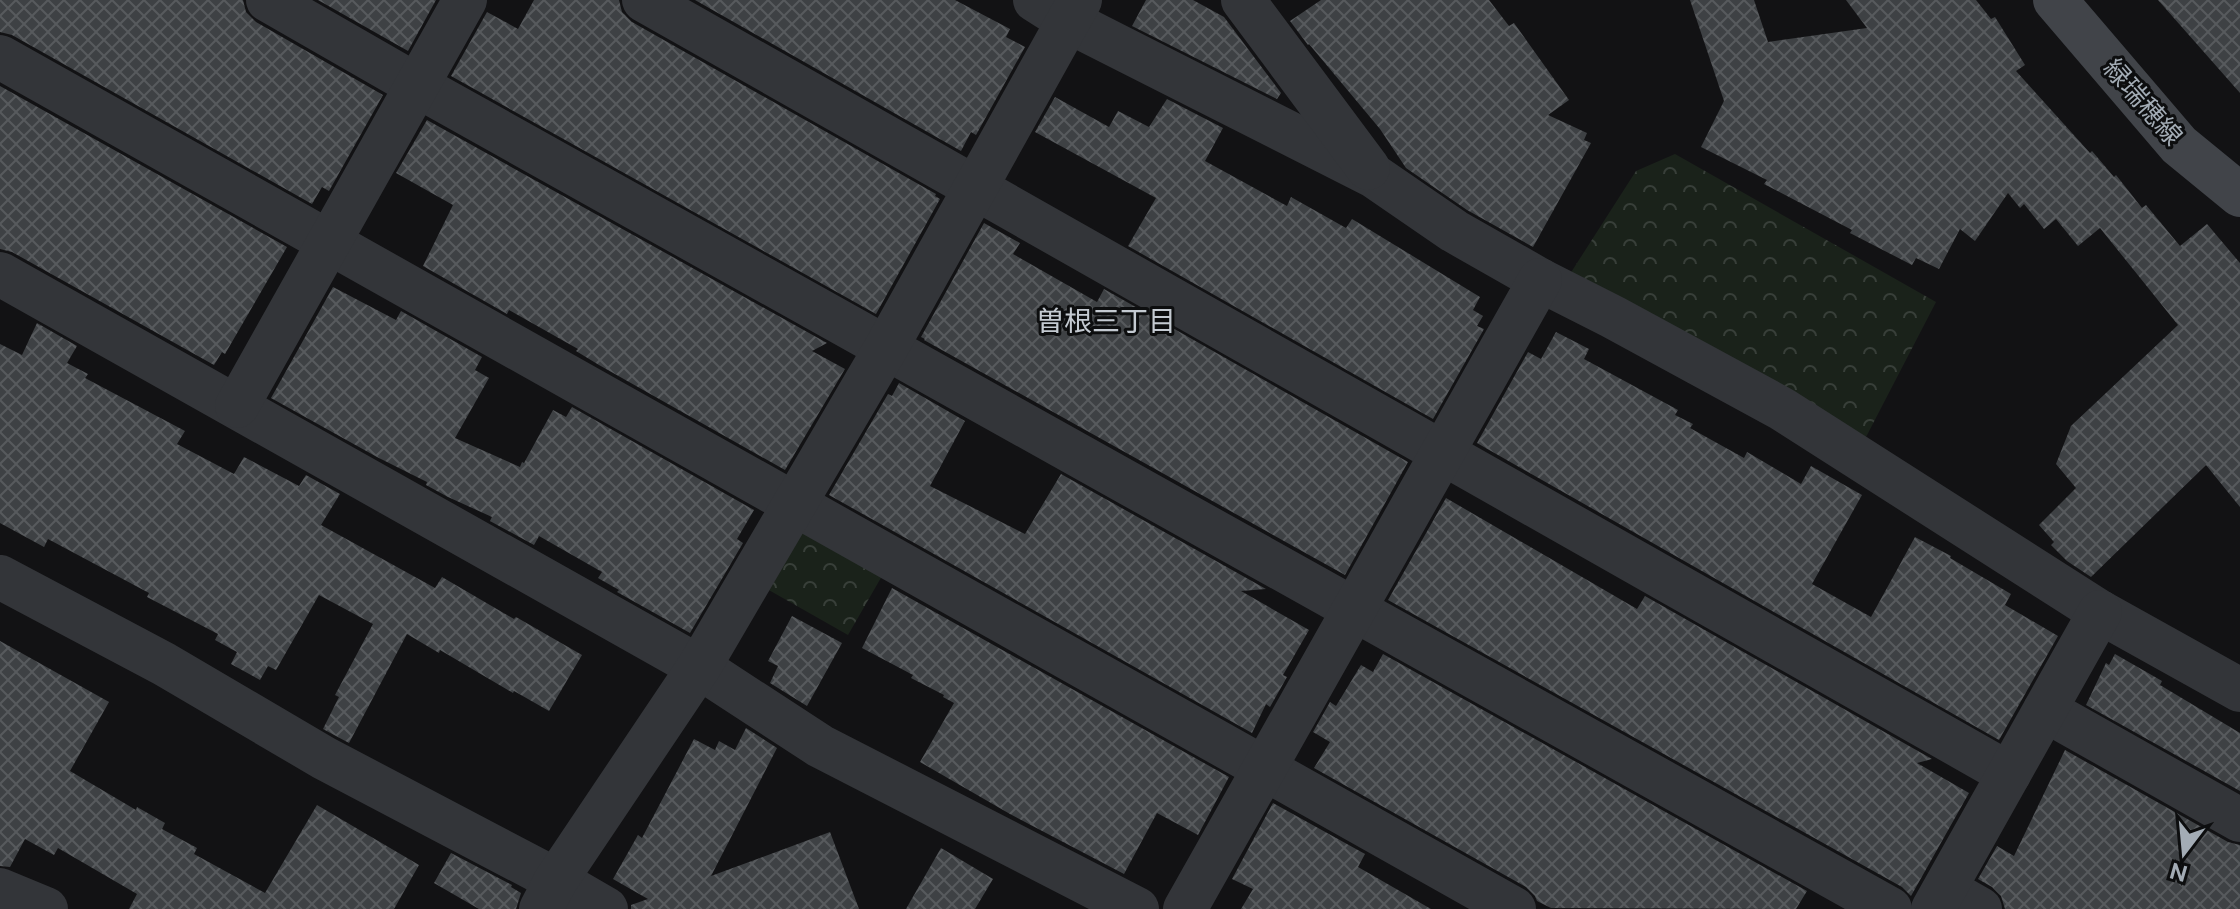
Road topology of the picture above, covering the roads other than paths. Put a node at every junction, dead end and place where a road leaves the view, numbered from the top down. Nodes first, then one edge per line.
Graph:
1 (268, 0) edge
2 (465, 0) edge
3 (644, 0) edge
4 (1243, 0) edge
5 (2055, 0) edge
6 (1061, 7) edge
7 (0, 57) edge
8 (416, 85) junction
9 (1374, 176) junction
10 (975, 188) junction
11 (2240, 195) edge
12 (329, 242) junction
13 (0, 274) edge
14 (1540, 280) junction
15 (886, 348) junction
16 (237, 406) junction
17 (1443, 453) junction
18 (794, 504) junction
19 (0, 577) edge
20 (1354, 610) junction
21 (2100, 612) junction
22 (699, 667) junction
23 (2240, 690) edge
24 (2045, 710) junction
25 (1265, 769) junction
26 (2009, 774) junction
27 (2240, 820) edge
28 (0, 890) edge
29 (548, 894) edge
30 (1953, 902) edge
31 (46, 909) edge
32 (606, 909) edge
33 (1137, 909) edge
34 (1185, 909) edge
35 (1514, 909) edge
36 (1890, 909) edge

1 - 8 street
2 - 8 street
3 - 10 street
4 - 9 street
5 - 11 main road, 緑瑞穂線
6 - 9 street
6 - 10 street
7 - 12 street
8 - 12 street
8 - 15 street
9 - 14 street
10 - 15 street
10 - 17 street
12 - 16 street
12 - 18 street
13 - 16 street
14 - 17 street
14 - 21 street
15 - 18 street
15 - 20 street
16 - 22 street
17 - 20 street
17 - 26 street
18 - 22 street
18 - 25 street
19 - 29 street
20 - 25 street
20 - 36 street
21 - 23 street
21 - 24 street
22 - 29 street
22 - 33 street
24 - 26 street
24 - 27 street
25 - 34 street
25 - 35 street
26 - 30 street
28 - 31 street
29 - 32 street

